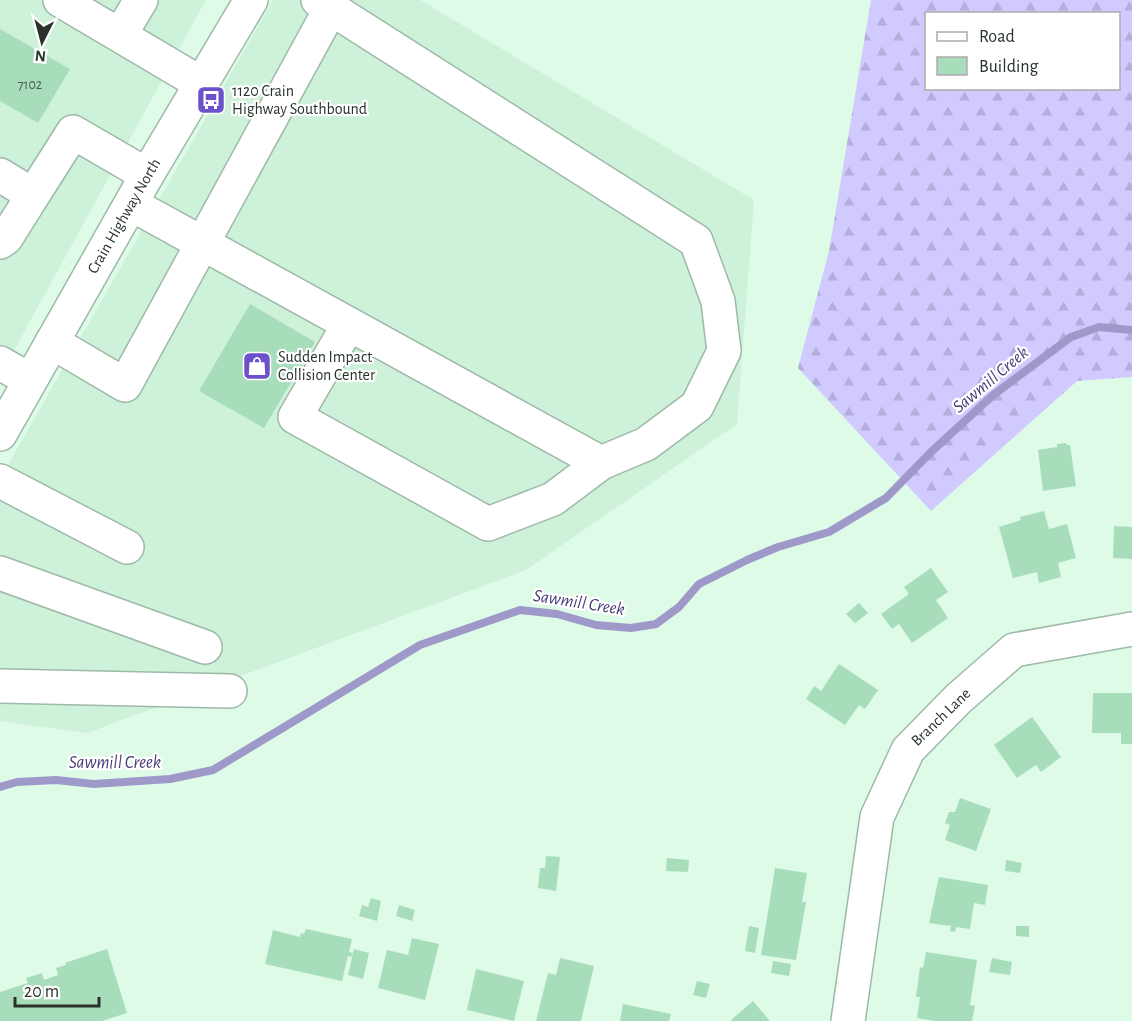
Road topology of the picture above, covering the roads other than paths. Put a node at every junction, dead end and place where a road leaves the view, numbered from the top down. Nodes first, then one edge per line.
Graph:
1 (60, 0) edge
2 (141, 0) edge
3 (251, 0) edge
4 (324, 4) edge
5 (120, 35) junction
6 (202, 84) junction
7 (0, 175) edge
8 (147, 175) junction
9 (33, 195) junction
10 (131, 204) junction
11 (0, 242) edge
12 (203, 245) junction
13 (349, 324) junction
14 (52, 342) junction
15 (0, 363) edge
16 (30, 380) junction
17 (0, 434) edge
18 (601, 463) junction
19 (0, 481) edge
20 (127, 547) dead end
21 (0, 573) edge
22 (1132, 629) edge
23 (205, 647) dead end
24 (0, 686) edge
25 (230, 691) dead end
26 (848, 1021) edge

1 - 5 main road
2 - 5 main road
3 - 6 main road, Crain Highway North
4 - 12 main road
4 - 18 main road
5 - 6 main road
6 - 8 main road, Crain Highway North
7 - 9 main road
8 - 9 main road
8 - 10 main road, Crain Highway North
9 - 11 main road
10 - 12 main road
10 - 14 main road, Crain Highway North
12 - 13 main road
12 - 14 main road
13 - 18 main road
13 - 18 main road
14 - 16 main road, Crain Highway North
15 - 16 main road
16 - 17 main road, Crain Highway North
19 - 20 main road
21 - 23 main road
22 - 26 main road, Branch Lane
24 - 25 main road

